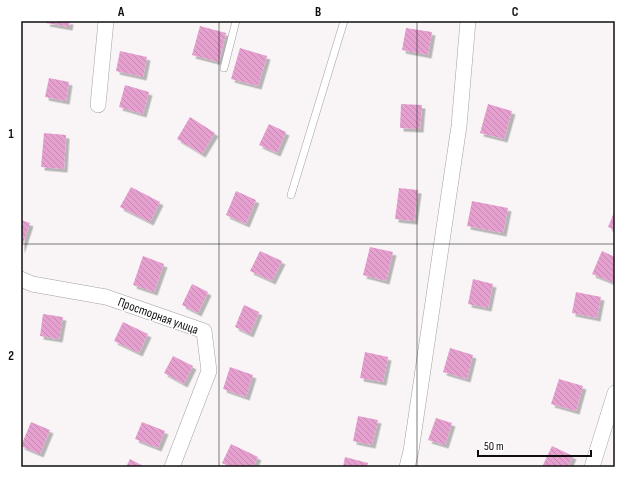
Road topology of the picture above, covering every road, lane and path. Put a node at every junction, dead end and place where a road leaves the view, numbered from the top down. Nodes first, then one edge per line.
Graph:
1 (106, 21) edge
2 (236, 21) edge
3 (344, 21) edge
4 (468, 21) edge
5 (224, 68) dead end
6 (98, 105) dead end
7 (291, 195) dead end
8 (21, 279) edge
9 (615, 393) edge
10 (172, 467) edge
11 (407, 467) edge
12 (592, 467) edge

1 - 6 street
2 - 5 lane
3 - 7 lane
4 - 11 street
8 - 10 street, Просторная улица
9 - 12 street

